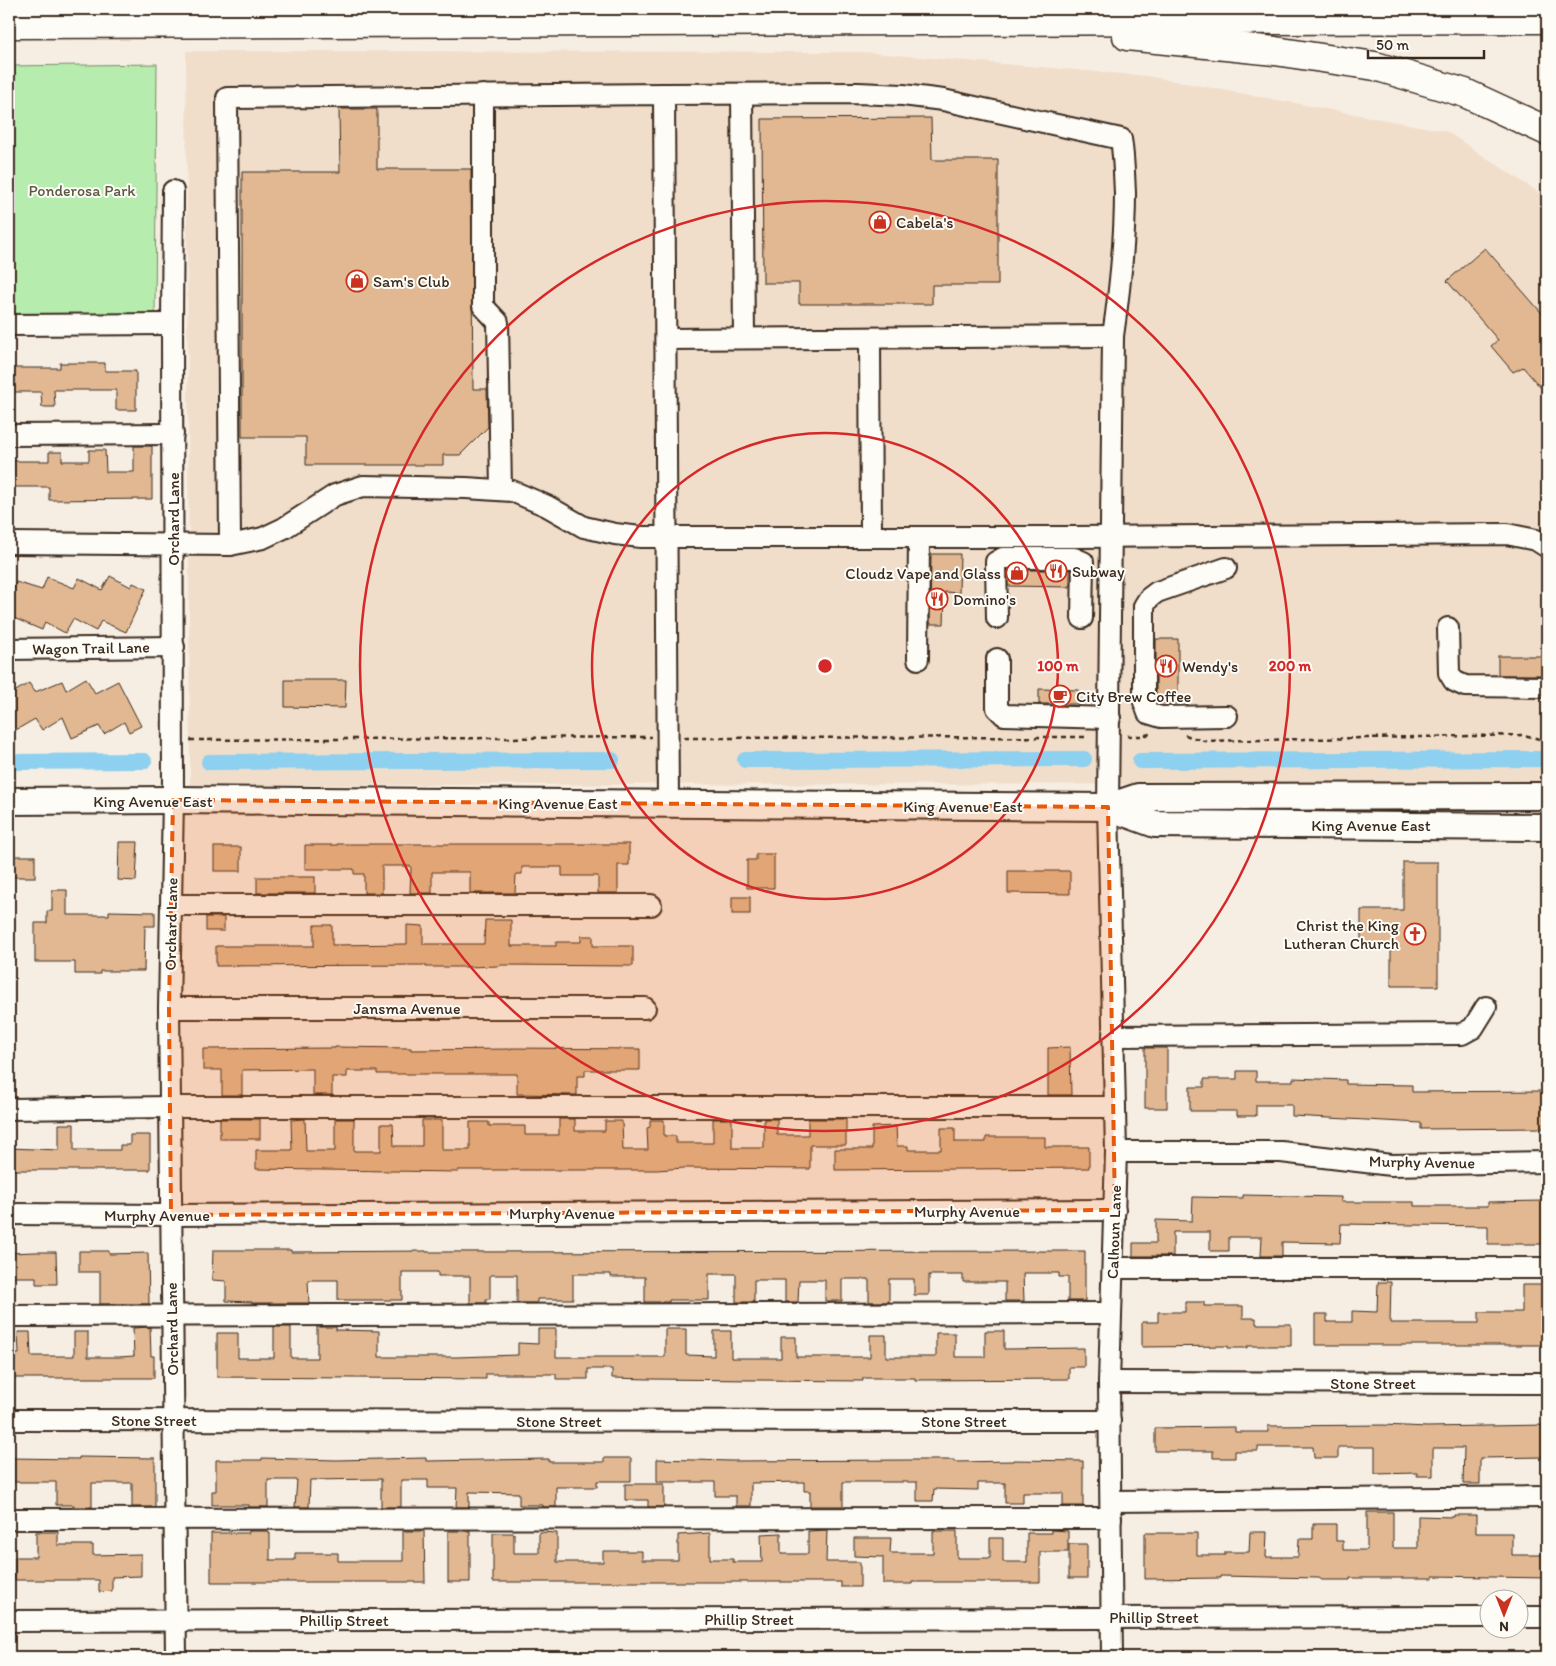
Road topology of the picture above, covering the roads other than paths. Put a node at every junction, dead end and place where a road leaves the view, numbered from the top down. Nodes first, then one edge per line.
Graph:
1 (1547, 18) edge
2 (981, 21) junction
3 (9, 24) edge
4 (664, 94) junction
5 (742, 94) junction
6 (483, 96) junction
7 (1547, 131) edge
8 (173, 191) dead end
9 (172, 324) junction
10 (9, 325) edge
11 (1112, 336) junction
12 (744, 338) junction
13 (870, 338) junction
14 (666, 339) junction
15 (173, 434) junction
16 (9, 435) edge
17 (501, 490) junction
18 (918, 536) junction
19 (1111, 536) junction
20 (667, 537) junction
21 (870, 537) junction
22 (9, 543) edge
23 (172, 544) junction
24 (230, 544) junction
25 (1547, 547) edge
26 (1226, 568) dead end
27 (996, 618) dead end
28 (1082, 618) dead end
29 (1448, 628) dead end
30 (174, 647) junction
31 (9, 650) edge
32 (918, 658) dead end
33 (997, 659) dead end
34 (1547, 687) edge
35 (1227, 716) dead end
36 (1110, 727) junction
37 (1547, 796) edge
38 (173, 800) junction
39 (9, 802) edge
40 (668, 804) junction
41 (1108, 808) junction
42 (1547, 811) edge
43 (1418, 826) junction
44 (1547, 827) edge
45 (651, 905) dead end
46 (171, 906) junction
47 (1486, 1007) dead end
48 (169, 1008) junction
49 (645, 1008) dead end
50 (1113, 1036) junction
51 (170, 1107) junction
52 (1115, 1107) junction
53 (9, 1110) edge
54 (1116, 1152) junction
55 (1547, 1162) edge
56 (1115, 1210) junction
57 (9, 1214) edge
58 (171, 1215) junction
59 (1113, 1268) junction
60 (1547, 1268) edge
61 (1111, 1313) junction
62 (172, 1315) junction
63 (9, 1316) edge
64 (1109, 1382) junction
65 (1547, 1383) edge
66 (9, 1420) edge
67 (173, 1420) junction
68 (1110, 1421) junction
69 (1547, 1497) edge
70 (1111, 1510) junction
71 (174, 1518) junction
72 (9, 1519) edge
73 (1478, 1617) edge
74 (1528, 1617) edge
75 (1547, 1617) edge
76 (1111, 1618) junction
77 (9, 1620) edge
78 (176, 1621) junction
79 (176, 1657) edge
80 (1112, 1657) edge

1 - 2 highway
2 - 3 highway
2 - 7 highway
4 - 5 street
4 - 6 street
4 - 14 street
5 - 11 street, Calhoun Lane
5 - 12 street
6 - 17 street
6 - 24 street
8 - 9 street, Orchard Lane
9 - 10 street
9 - 15 street, Orchard Lane
11 - 13 street
11 - 19 street, Calhoun Lane
12 - 13 street
12 - 14 street
13 - 21 street
14 - 20 street
15 - 16 street
15 - 23 street, Orchard Lane
17 - 20 street
17 - 24 street
18 - 19 street
18 - 21 street
18 - 32 street
19 - 25 street
19 - 36 street, Calhoun Lane
20 - 21 street
20 - 40 street
22 - 23 street
23 - 24 street
23 - 30 street, Orchard Lane
26 - 35 street
27 - 28 street
29 - 34 street
30 - 31 street, Wagon Trail Lane
30 - 38 street, Orchard Lane
33 - 36 street
36 - 41 street, Calhoun Lane
37 - 41 main road, King Avenue East
38 - 39 main road, King Avenue East
38 - 40 main road, King Avenue East
38 - 46 street, Orchard Lane
40 - 41 main road, King Avenue East
41 - 43 main road, King Avenue East
41 - 50 street, Calhoun Lane
42 - 43 main road
43 - 44 main road, King Avenue East
45 - 46 street
46 - 48 street, Orchard Lane
47 - 50 street
48 - 49 street, Jansma Avenue
48 - 51 street, Orchard Lane
50 - 52 street, Calhoun Lane
51 - 52 street
51 - 53 street
51 - 58 street, Orchard Lane
52 - 54 street, Calhoun Lane
54 - 55 street, Murphy Avenue
54 - 56 street, Calhoun Lane
56 - 58 street, Murphy Avenue
56 - 59 street, Calhoun Lane
57 - 58 street, Murphy Avenue
58 - 62 street, Orchard Lane
59 - 60 street
59 - 61 street, Calhoun Lane
61 - 62 street
61 - 64 street, Calhoun Lane
62 - 63 street
62 - 67 street, Orchard Lane
64 - 65 street, Stone Street
64 - 68 street, Calhoun Lane
66 - 67 street, Stone Street
67 - 68 street, Stone Street
67 - 71 street, Orchard Lane
68 - 70 street, Calhoun Lane
69 - 70 street
70 - 71 street
70 - 76 street, Calhoun Lane
71 - 72 street
71 - 78 street, Orchard Lane
73 - 76 street, Phillip Street
74 - 75 street
76 - 78 street, Phillip Street
76 - 80 street, Calhoun Lane
77 - 78 street, Phillip Street
78 - 79 street, Orchard Lane

